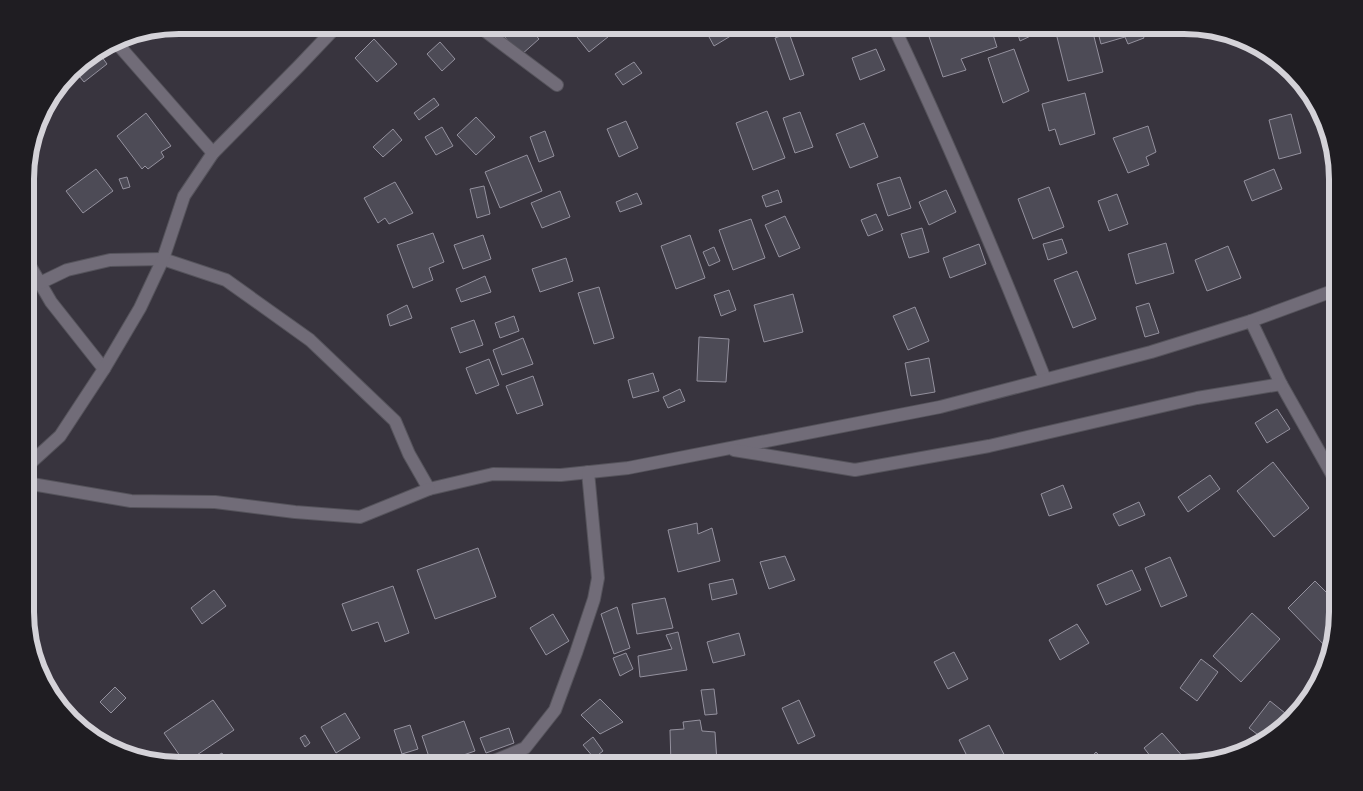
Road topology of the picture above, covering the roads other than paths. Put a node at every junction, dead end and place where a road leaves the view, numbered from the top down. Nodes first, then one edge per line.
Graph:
1 (329, 34) edge
2 (489, 34) edge
3 (897, 34) edge
4 (120, 47) edge
5 (557, 85) dead end
6 (213, 153) junction
7 (163, 259) junction
8 (34, 273) edge
9 (40, 283) junction
10 (1329, 292) edge
11 (1251, 321) junction
12 (104, 369) junction
13 (1045, 379) junction
14 (1281, 384) junction
15 (722, 449) junction
16 (34, 460) edge
17 (1329, 469) edge
18 (588, 472) junction
19 (34, 484) edge
20 (429, 489) junction
21 (504, 757) edge

1 - 6 street
2 - 5 street
3 - 13 street
4 - 6 street
6 - 7 street
7 - 9 street
7 - 12 street
7 - 20 street
8 - 9 street
9 - 12 street
10 - 11 street
11 - 13 street
11 - 14 street
12 - 16 street
13 - 15 street
14 - 15 street
14 - 17 street
15 - 18 street
18 - 20 street
18 - 21 street
19 - 20 street

